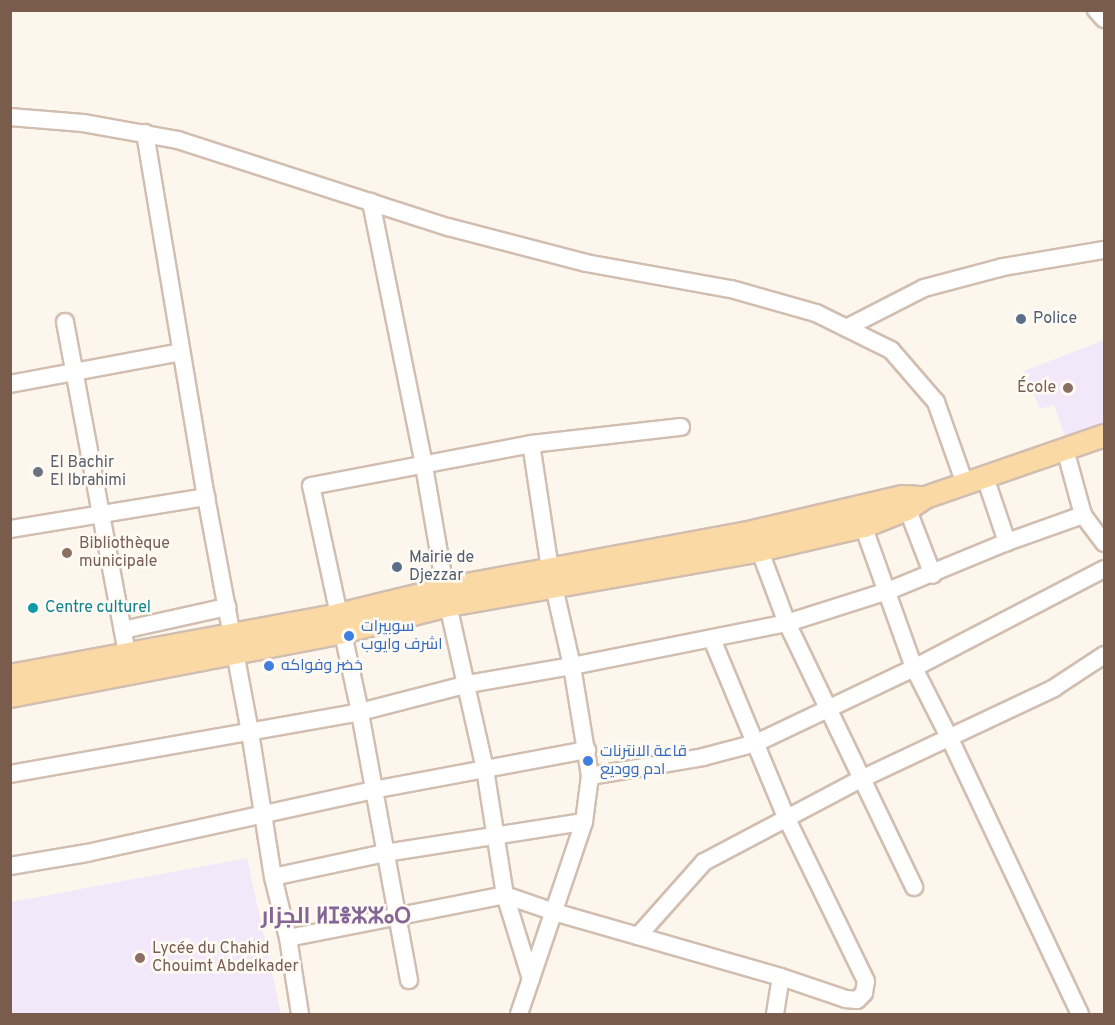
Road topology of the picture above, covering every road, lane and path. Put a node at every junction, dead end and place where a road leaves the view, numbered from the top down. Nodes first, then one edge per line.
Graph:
1 (1095, 10) edge
2 (1104, 19) edge
3 (10, 117) edge
4 (145, 133) junction
5 (371, 202) junction
6 (1104, 250) edge
7 (65, 322) dead end
8 (846, 328) junction
9 (181, 352) junction
10 (74, 371) junction
11 (10, 384) edge
12 (681, 427) dead end
13 (1104, 435) edge
14 (531, 444) junction
15 (1065, 449) junction
16 (423, 466) junction
17 (985, 477) junction
18 (965, 484) junction
19 (206, 497) junction
20 (911, 501) junction
21 (101, 515) junction
22 (1083, 515) junction
23 (860, 517) junction
24 (10, 529) edge
25 (756, 540) junction
26 (1007, 542) junction
27 (1104, 543) edge
28 (1104, 569) edge
29 (933, 575) junction
30 (552, 577) junction
31 (888, 591) junction
32 (446, 597) junction
33 (227, 607) junction
34 (788, 622) junction
35 (340, 623) junction
36 (123, 630) junction
37 (712, 639) junction
38 (234, 643) junction
39 (127, 653) junction
40 (1104, 655) edge
41 (572, 666) junction
42 (914, 668) junction
43 (10, 675) edge
44 (468, 684) junction
45 (10, 696) edge
46 (827, 707) junction
47 (360, 712) junction
48 (250, 732) junction
49 (950, 739) junction
50 (756, 742) junction
51 (587, 750) junction
52 (485, 769) junction
53 (10, 774) edge
54 (590, 776) junction
55 (861, 779) junction
56 (373, 790) junction
57 (262, 813) junction
58 (786, 817) junction
59 (584, 822) junction
60 (495, 838) junction
61 (385, 853) junction
62 (10, 866) edge
63 (273, 877) junction
64 (914, 887) dead end
65 (504, 895) junction
66 (554, 912) junction
67 (396, 915) junction
68 (638, 936) junction
69 (288, 938) junction
70 (781, 977) junction
71 (531, 979) junction
72 (409, 980) dead end
73 (300, 1014) edge
74 (519, 1014) edge
75 (775, 1014) edge
76 (1080, 1014) edge

1 - 2 street
3 - 4 street
4 - 5 street
4 - 9 street
5 - 8 street
5 - 16 street
6 - 8 street
7 - 10 street
8 - 18 street
9 - 10 street
9 - 19 street
10 - 11 street
10 - 21 street
12 - 14 street
13 - 15 main road
14 - 16 street
14 - 30 street
15 - 17 main road
15 - 22 street
16 - 32 street
16 - 35 street
17 - 18 main road
17 - 26 street
18 - 20 main road
19 - 21 street
19 - 33 street
20 - 23 main road
20 - 29 street
21 - 24 street
21 - 36 street
22 - 26 street
22 - 27 street
23 - 25 main road
23 - 31 street
25 - 30 main road
25 - 34 street
26 - 29 street
28 - 42 street
29 - 31 street
30 - 32 main road
30 - 41 street
31 - 34 street
31 - 42 street
32 - 35 main road
32 - 44 street
33 - 36 street
33 - 38 street
34 - 37 street
34 - 46 street
35 - 38 main road
35 - 47 street
36 - 39 street
37 - 41 street
37 - 50 street
38 - 39 main road
38 - 45 main road
38 - 48 street
39 - 43 main road
40 - 49 street
41 - 44 street
41 - 51 street
42 - 46 street
42 - 49 street
44 - 47 street
44 - 52 street
46 - 50 street
46 - 55 street
47 - 48 street
47 - 56 street
48 - 53 street
48 - 57 street
49 - 55 street
49 - 76 street
50 - 54 street
50 - 58 street
51 - 52 street
51 - 54 street
52 - 56 street
52 - 60 street
54 - 59 street
55 - 58 street
55 - 64 street
56 - 57 street
56 - 61 street
57 - 62 street
57 - 63 street
58 - 68 street
58 - 70 street
59 - 60 street
59 - 66 street
60 - 61 street
60 - 65 street
61 - 63 street
61 - 67 street
63 - 69 street
65 - 66 street
65 - 67 street
65 - 71 street
66 - 68 street
66 - 71 street
67 - 69 street
67 - 72 street
68 - 70 street
69 - 73 street
70 - 75 street
71 - 74 street

